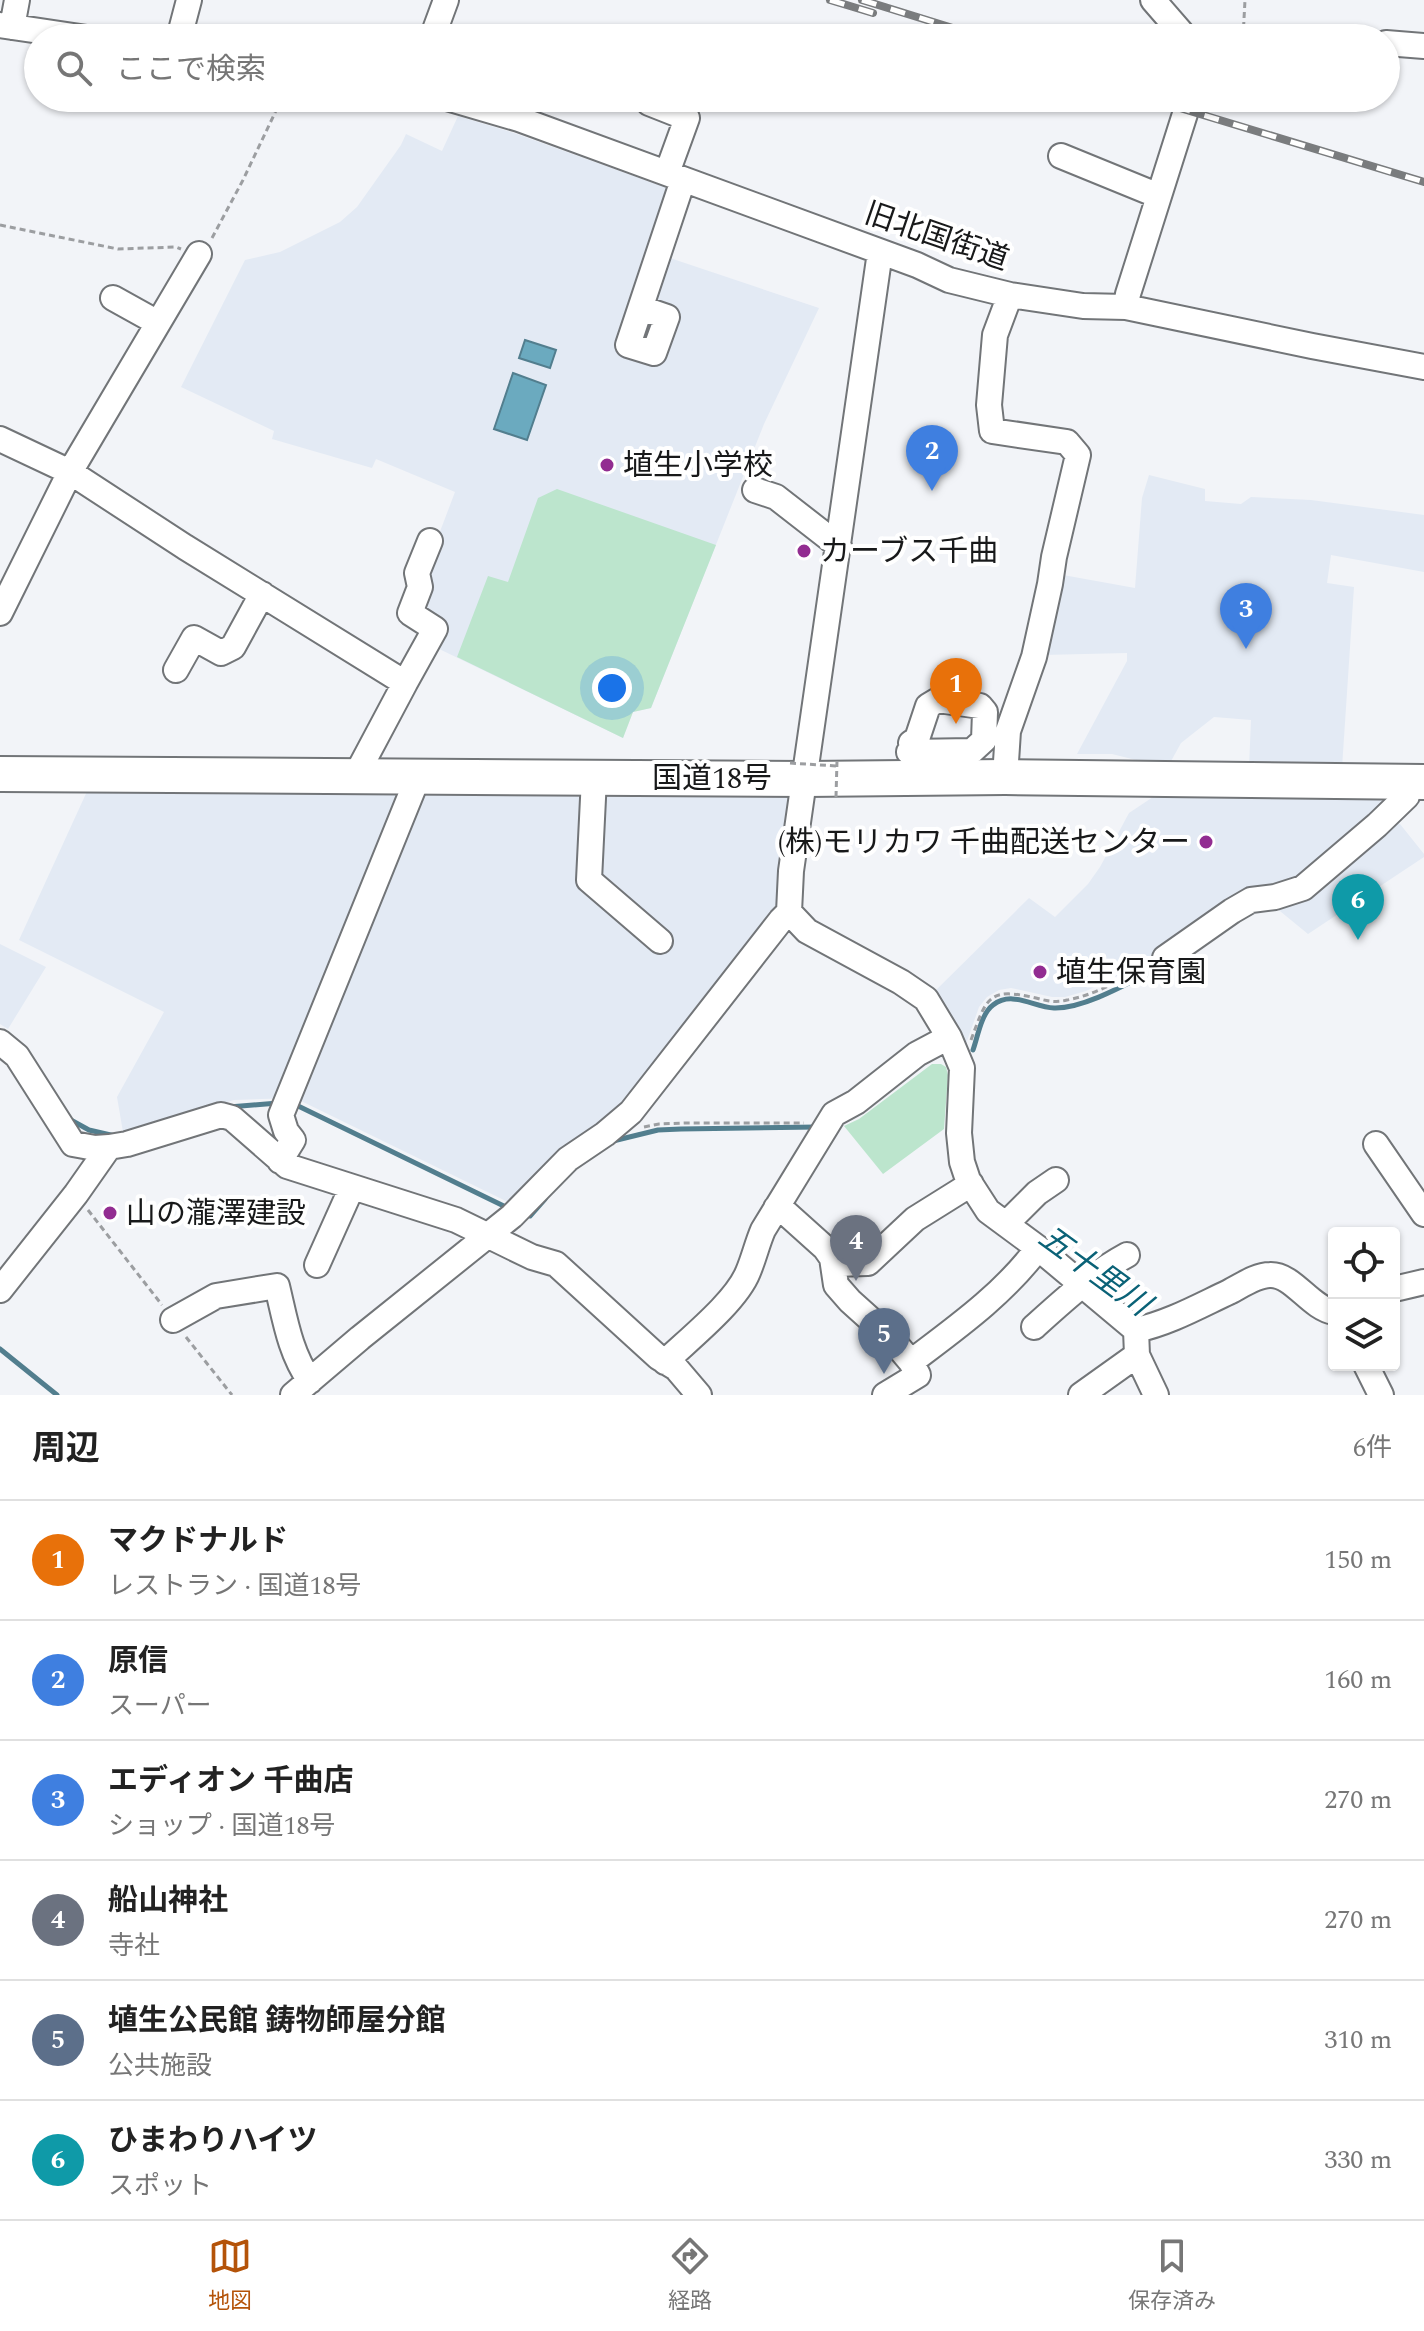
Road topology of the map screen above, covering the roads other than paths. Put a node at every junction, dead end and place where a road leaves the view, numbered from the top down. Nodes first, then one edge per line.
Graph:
1 (17, 0) edge
2 (189, 0) edge
3 (446, 0) edge
4 (1153, 0) edge
5 (183, 24) edge
6 (437, 24) edge
7 (1174, 24) edge
8 (6, 26) edge
9 (1400, 44) edge
10 (1424, 46) edge
11 (495, 112) edge
12 (672, 112) edge
13 (1186, 112) edge
14 (1061, 156) dead end
15 (675, 176) junction
16 (1159, 196) junction
17 (880, 252) junction
18 (199, 254) road end
19 (1010, 295) junction
20 (113, 298) dead end
21 (1126, 307) junction
22 (641, 308) dead end
23 (158, 323) junction
24 (1424, 367) edge
25 (0, 439) edge
26 (70, 472) junction
27 (755, 490) dead end
28 (430, 541) dead end
29 (839, 546) junction
30 (262, 594) junction
31 (0, 613) edge
32 (176, 670) dead end
33 (405, 683) junction
34 (817, 767) junction
35 (0, 774) edge
36 (355, 777) junction
37 (418, 777) junction
38 (1005, 777) junction
39 (594, 778) junction
40 (1416, 782) edge
41 (789, 912) junction
42 (660, 941) dead end
43 (1165, 958) road end
44 (0, 1042) edge
45 (953, 1047) junction
46 (1376, 1144) dead end
47 (109, 1147) junction
48 (280, 1161) junction
49 (1056, 1180) dead end
50 (971, 1184) junction
51 (352, 1187) junction
52 (776, 1208) junction
53 (1424, 1214) edge
54 (1006, 1224) junction
55 (487, 1237) junction
56 (1038, 1248) junction
57 (1127, 1255) dead end
58 (833, 1264) junction
59 (317, 1265) dead end
60 (1424, 1282) edge
61 (1080, 1285) junction
62 (1400, 1288) edge
63 (0, 1290) edge
64 (1328, 1311) edge
65 (173, 1320) road end
66 (1034, 1327) dead end
67 (1136, 1330) junction
68 (1137, 1355) junction
69 (665, 1362) junction
70 (1369, 1371) edge
71 (920, 1377) edge
72 (302, 1388) edge
73 (699, 1395) edge
74 (885, 1395) edge
75 (1081, 1395) edge
76 (1156, 1395) edge
77 (1381, 1395) edge

1 - 8 street
2 - 5 street
3 - 6 street
4 - 7 street
9 - 10 street
11 - 15 street, 旧北国街道
12 - 15 street
13 - 16 street
14 - 16 street
15 - 17 street, 旧北国街道
15 - 22 street
16 - 21 street
17 - 19 street, 旧北国街道
17 - 29 street
18 - 23 street
19 - 21 street, 旧北国街道
19 - 38 street
20 - 23 street
21 - 24 street, 旧北国街道
23 - 26 street
25 - 26 street
26 - 30 street
26 - 31 street
27 - 29 street
28 - 33 street
29 - 34 street
30 - 32 street
30 - 33 street
33 - 36 street
34 - 38 highway, 国道18号
34 - 39 highway, 国道18号
34 - 41 street
35 - 36 highway, 国道18号
36 - 37 highway, 国道18号
37 - 39 highway, 国道18号
37 - 48 street
38 - 40 highway, 国道18号
39 - 42 street
40 - 43 street
41 - 45 street
41 - 55 street
44 - 47 street
45 - 50 street
45 - 52 street
46 - 53 street
47 - 48 street
47 - 63 street
48 - 51 street
49 - 54 street
50 - 54 street
50 - 58 street
51 - 55 street
51 - 59 street
52 - 58 street
52 - 69 street
54 - 56 street
55 - 69 street
55 - 72 street
56 - 61 street
56 - 71 street
57 - 61 street
58 - 71 street
60 - 62 street
61 - 66 street
61 - 67 street
64 - 67 street
65 - 72 street
67 - 68 street
68 - 75 street
68 - 76 street
69 - 73 street
70 - 77 street
71 - 74 street

